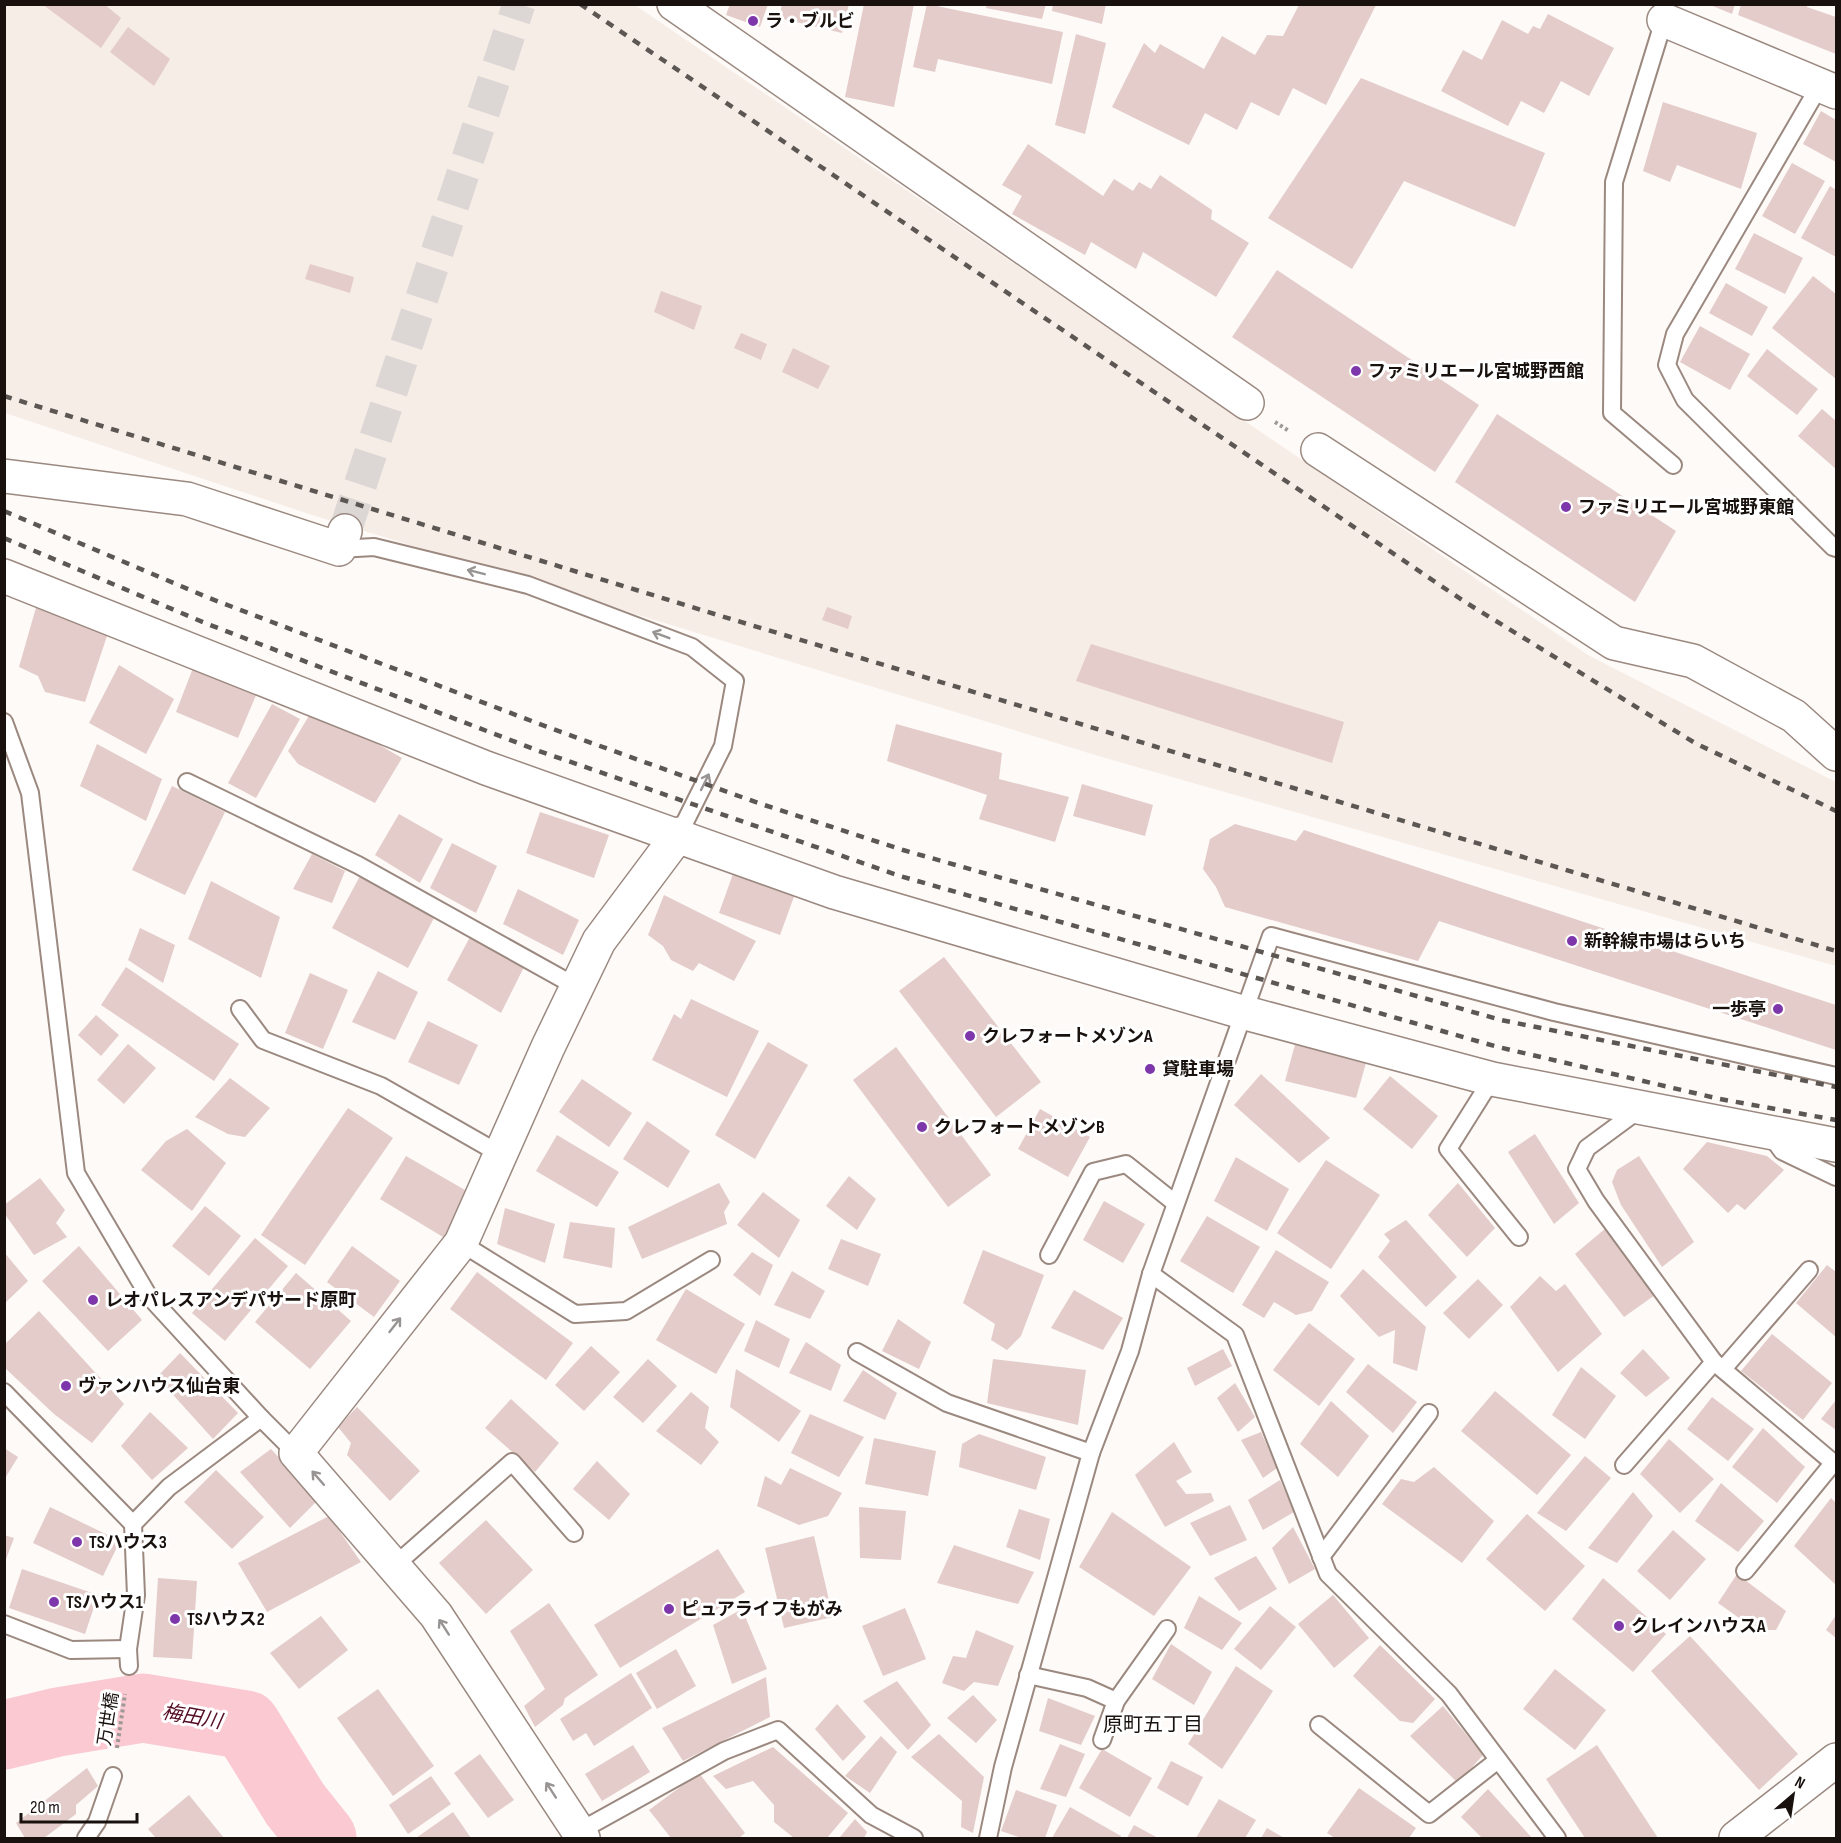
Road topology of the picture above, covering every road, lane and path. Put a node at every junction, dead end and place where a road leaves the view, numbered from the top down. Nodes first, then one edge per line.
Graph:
1 (678, 6) edge
2 (1664, 20) joint
3 (1828, 89) edge
4 (1247, 404) joint
5 (1318, 450) joint
6 (1673, 465) dead end
7 (4, 476) edge
8 (342, 540) joint
9 (1836, 548) edge
10 (4, 576) edge
11 (4, 722) edge
12 (1836, 754) edge
13 (187, 782) dead end
14 (680, 834) junction
15 (577, 987) junction
16 (240, 1010) dead end
17 (1242, 1011) junction
18 (1836, 1076) edge
19 (1492, 1079) junction
20 (1640, 1108) junction
21 (1768, 1132) junction
22 (1836, 1145) edge
23 (500, 1154) junction
24 (1836, 1177) edge
25 (1175, 1203) junction
26 (1519, 1237) dead end
27 (461, 1244) junction
28 (1049, 1255) dead end
29 (711, 1260) dead end
30 (1809, 1270) dead end
31 (1150, 1274) junction
32 (857, 1352) dead end
33 (1718, 1365) junction
34 (4, 1392) edge
35 (1429, 1413) dead end
36 (261, 1418) junction
37 (1091, 1452) junction
38 (296, 1453) junction
39 (1835, 1464) edge
40 (1624, 1466) dead end
41 (133, 1524) junction
42 (574, 1533) dead end
43 (1321, 1557) junction
44 (394, 1566) junction
45 (1744, 1571) dead end
46 (4, 1624) edge
47 (1167, 1629) dead end
48 (128, 1649) junction
49 (129, 1666) joint
50 (1028, 1675) junction
51 (1116, 1701) junction
52 (1319, 1725) dead end
53 (1102, 1740) dead end
54 (1498, 1760) junction
55 (1836, 1760) edge
56 (112, 1776) joint
57 (580, 1835) edge
58 (86, 1839) edge
59 (914, 1839) edge
60 (988, 1839) edge
61 (1557, 1839) edge
62 (1736, 1839) edge

1 - 4 street
2 - 3 street
2 - 6 lane
3 - 9 lane
4 - 5 path
5 - 12 street
7 - 8 street
14 -> 8 lane
10 - 14 street
11 - 36 lane
13 - 15 lane
14 - 15 street
14 - 17 street
15 - 23 street
16 - 23 lane
17 - 18 lane
17 - 19 street
17 - 25 lane
19 - 20 street
19 - 26 lane
20 - 21 street
20 - 33 lane
21 - 22 street
21 - 24 lane
23 - 27 street
25 - 28 lane
25 - 31 lane
27 - 29 lane
38 -> 27 street
30 - 33 lane
31 - 37 lane
31 - 43 lane
32 - 37 lane
33 - 39 lane
33 - 40 lane
34 - 41 lane
35 - 43 lane
36 - 38 lane
36 - 41 lane
37 - 50 lane
44 -> 38 street
39 - 45 lane
41 - 48 lane
42 - 44 lane
43 - 54 lane
57 -> 44 street
46 - 48 lane
47 - 51 lane
48 - 49 lane
49 - 56 path, 万世橋
50 - 51 lane
50 - 60 lane
51 - 53 lane
52 - 54 lane
54 - 61 lane
55 - 62 street
56 - 58 lane
57 - 59 lane

